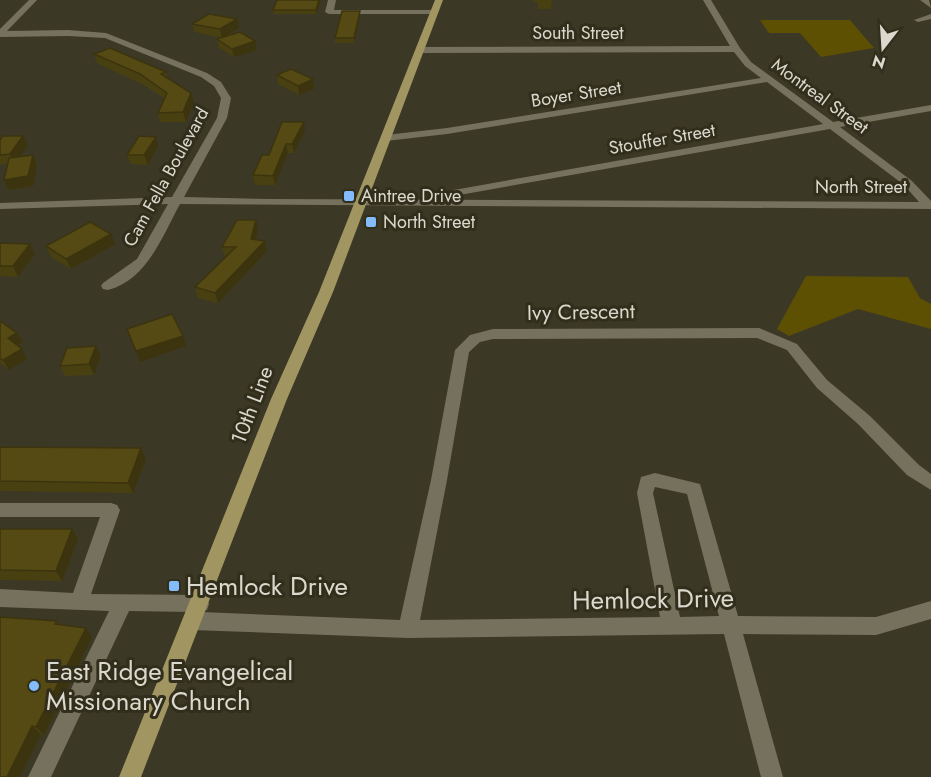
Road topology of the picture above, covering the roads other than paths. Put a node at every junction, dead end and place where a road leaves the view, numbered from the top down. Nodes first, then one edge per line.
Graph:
1 (33, 0) edge
2 (332, 0) edge
3 (439, 0) edge
4 (707, 0) edge
5 (924, 0) edge
6 (931, 6) edge
7 (434, 12) junction
8 (931, 16) edge
9 (918, 20) dead end
10 (0, 34) edge
11 (736, 49) junction
12 (420, 50) junction
13 (771, 79) junction
14 (931, 108) edge
15 (832, 126) junction
16 (386, 138) junction
17 (176, 200) junction
18 (359, 203) junction
19 (398, 203) junction
20 (0, 206) edge
21 (930, 206) edge
22 (108, 286) dead end
23 (931, 483) edge
24 (0, 510) edge
25 (0, 598) edge
26 (79, 602) junction
27 (123, 603) junction
28 (931, 610) edge
29 (196, 613) junction
30 (731, 625) junction
31 (672, 627) junction
32 (408, 629) junction
33 (39, 777) edge
34 (130, 777) edge
35 (772, 777) edge

1 - 10 street
2 - 7 street
3 - 7 main road, 10th Line
4 - 11 street, Montreal Street
5 - 6 street
7 - 12 main road, 10th Line
8 - 9 street
10 - 17 street, Cam Fella Boulevard
11 - 12 street, South Street
11 - 13 street, Montreal Street
12 - 16 main road, 10th Line
13 - 15 street, Montreal Street
13 - 16 street, Boyer Street
14 - 15 street, Stouffer Street
15 - 19 street, Stouffer Street
15 - 21 street, Montreal Street
16 - 18 main road, 10th Line
17 - 18 street
17 - 20 street
17 - 22 street, Cam Fella Boulevard
18 - 19 street, North Street
18 - 29 main road, 10th Line
19 - 21 street, North Street
23 - 32 street, Ivy Crescent
24 - 26 street
25 - 26 street, Hemlock Drive
26 - 27 street, Hemlock Drive
27 - 29 street, Hemlock Drive
27 - 33 street
28 - 30 street, Hemlock Drive
29 - 32 street, Hemlock Drive
29 - 34 main road, 10th Line
30 - 31 street, Hemlock Drive
30 - 31 street
30 - 35 street
31 - 32 street, Hemlock Drive

